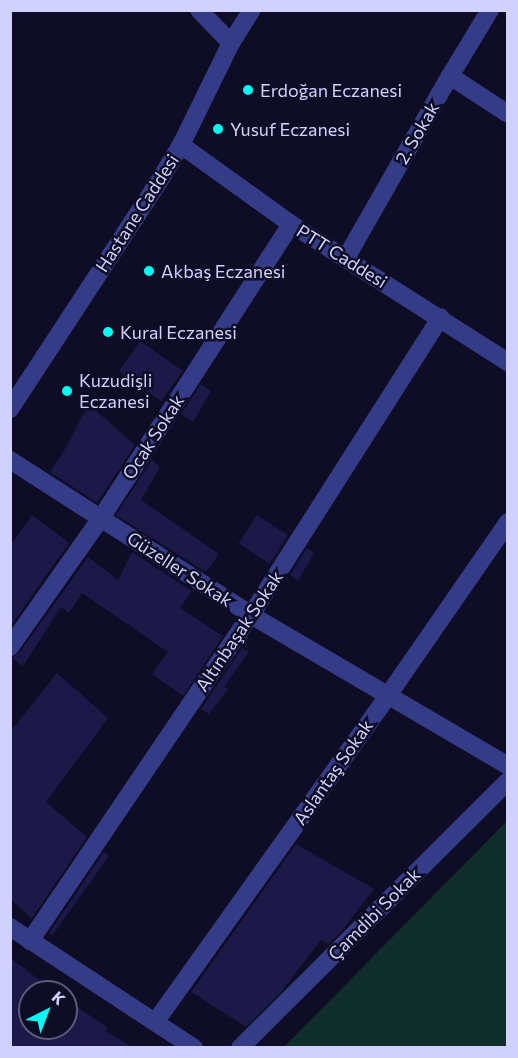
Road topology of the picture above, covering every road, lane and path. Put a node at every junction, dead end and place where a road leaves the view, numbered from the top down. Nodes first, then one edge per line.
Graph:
1 (199, 10) edge
2 (252, 10) edge
3 (490, 10) edge
4 (231, 43) junction
5 (450, 76) junction
6 (507, 114) edge
7 (181, 145) junction
8 (291, 224) junction
9 (346, 258) junction
10 (441, 317) junction
11 (507, 362) edge
12 (10, 409) edge
13 (10, 460) edge
14 (101, 518) junction
15 (507, 522) edge
16 (251, 615) junction
17 (10, 647) edge
18 (389, 694) junction
19 (507, 766) edge
20 (507, 781) edge
21 (10, 927) edge
22 (30, 940) junction
23 (156, 1021) junction
24 (194, 1047) edge
25 (240, 1047) edge

1 - 4 street
2 - 4 street, Hastane Caddesi
3 - 5 street, 2. Sokak
4 - 7 street, Hastane Caddesi
5 - 6 street
5 - 9 street, 2. Sokak
7 - 8 street, PTT Caddesi
7 - 12 street, Hastane Caddesi
8 - 9 street, PTT Caddesi
8 - 14 street, Ocak Sokak
9 - 10 street, PTT Caddesi
10 - 11 street, PTT Caddesi
10 - 16 street, Altınbaşak Sokak
13 - 14 street, Güzeller Sokak
14 - 16 street, Güzeller Sokak
14 - 17 street, Ocak Sokak
15 - 18 street, Aslantaş Sokak
16 - 18 street, Güzeller Sokak
16 - 22 street, Altınbaşak Sokak
18 - 19 street, Güzeller Sokak
18 - 23 street, Aslantaş Sokak
20 - 25 street, Çamdibi Sokak
21 - 22 street
22 - 23 street
23 - 24 street

